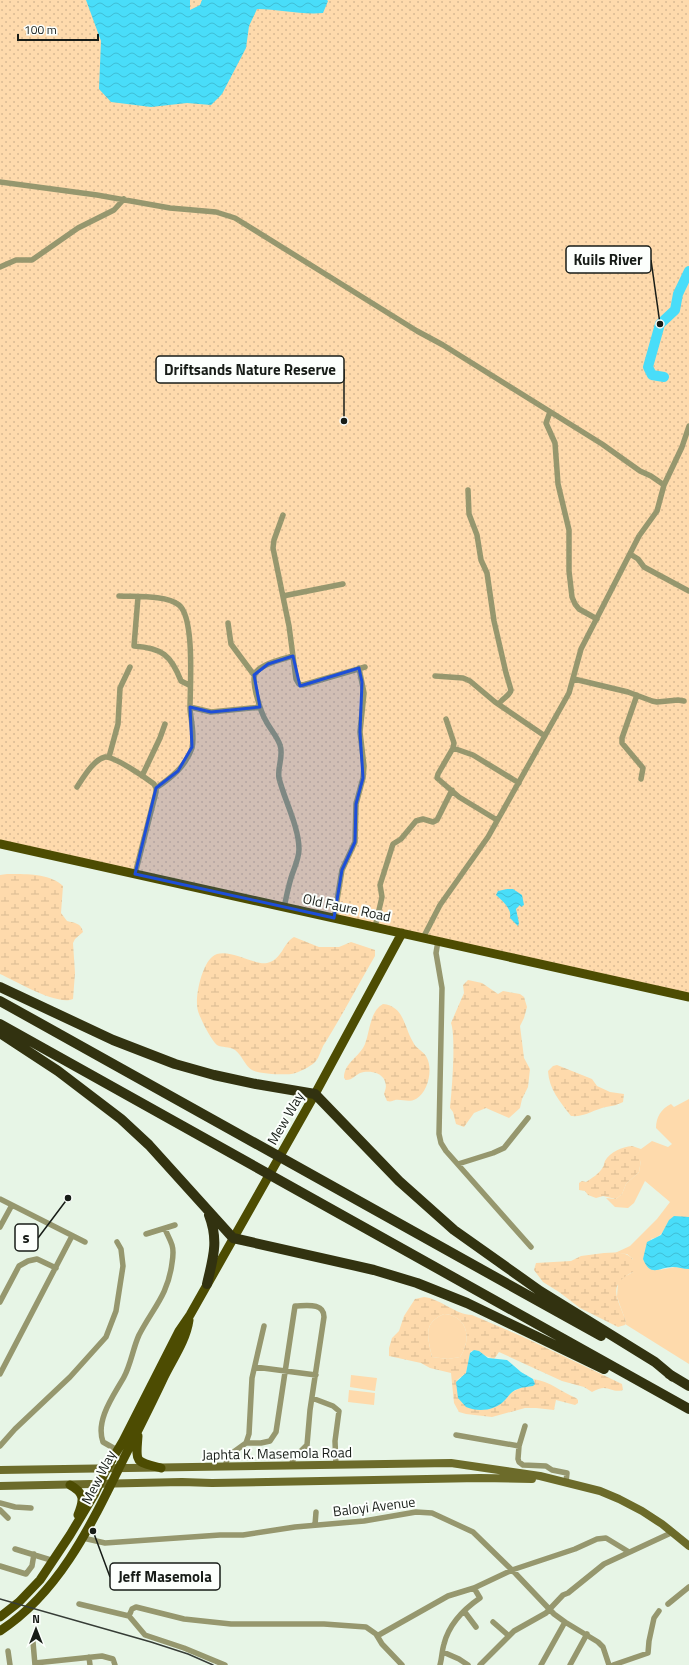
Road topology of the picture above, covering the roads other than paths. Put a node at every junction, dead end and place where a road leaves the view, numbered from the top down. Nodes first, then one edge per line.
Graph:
1 (0, 182) edge
2 (124, 199) junction
3 (0, 267) edge
4 (550, 412) junction
5 (689, 426) edge
6 (664, 485) junction
7 (468, 490) dead end
8 (283, 515) dead end
9 (630, 554) junction
10 (343, 584) dead end
11 (689, 592) edge
12 (119, 596) dead end
13 (283, 596) junction
14 (138, 597) junction
15 (597, 619) junction
16 (228, 623) dead end
17 (293, 656) junction
18 (130, 667) dead end
19 (254, 675) junction
20 (435, 676) dead end
21 (574, 679) junction
22 (189, 685) junction
23 (637, 695) junction
24 (684, 701) dead end
25 (499, 704) junction
26 (190, 707) junction
27 (260, 707) junction
28 (446, 719) dead end
29 (165, 724) dead end
30 (545, 736) junction
31 (453, 748) junction
32 (109, 757) junction
33 (142, 776) junction
34 (641, 779) dead end
35 (519, 782) junction
36 (77, 787) dead end
37 (156, 788) junction
38 (452, 790) junction
39 (497, 820) junction
40 (0, 844) edge
41 (135, 874) junction
42 (284, 908) junction
43 (334, 918) junction
44 (376, 927) junction
45 (402, 934) junction
46 (423, 938) junction
47 (438, 941) junction
48 (0, 987) edge
49 (689, 997) edge
50 (0, 1001) edge
51 (0, 1024) edge
52 (0, 1033) edge
53 (315, 1094) junction
54 (528, 1118) dead end
55 (458, 1164) junction
56 (0, 1199) edge
57 (12, 1205) junction
58 (208, 1211) junction
59 (175, 1225) dead end
60 (0, 1227) edge
61 (164, 1229) junction
62 (146, 1234) dead end
63 (72, 1236) junction
64 (233, 1238) junction
65 (85, 1242) dead end
66 (117, 1242) dead end
67 (531, 1247) dead end
68 (56, 1268) junction
69 (207, 1284) junction
70 (0, 1302) edge
71 (190, 1315) junction
72 (264, 1326) dead end
73 (255, 1367) junction
74 (284, 1372) junction
75 (0, 1374) edge
76 (316, 1375) junction
77 (674, 1377) junction
78 (638, 1380) junction
79 (689, 1386) edge
80 (312, 1398) junction
81 (689, 1409) edge
82 (525, 1426) dead end
83 (138, 1431) junction
84 (456, 1435) dead end
85 (246, 1443) junction
86 (0, 1446) edge
87 (520, 1446) junction
88 (117, 1450) junction
89 (291, 1465) junction
90 (336, 1465) junction
91 (225, 1467) junction
92 (107, 1468) junction
93 (119, 1468) junction
94 (161, 1468) junction
95 (0, 1470) edge
96 (553, 1479) junction
97 (566, 1482) junction
98 (99, 1484) junction
99 (111, 1484) junction
100 (70, 1485) junction
101 (0, 1486) edge
102 (0, 1503) edge
103 (31, 1508) dead end
104 (0, 1510) edge
105 (316, 1512) dead end
106 (8, 1518) dead end
107 (315, 1525) junction
108 (672, 1532) junction
109 (70, 1535) junction
110 (83, 1538) junction
111 (689, 1545) edge
112 (15, 1549) dead end
113 (629, 1552) junction
114 (34, 1554) junction
115 (54, 1561) junction
116 (0, 1566) edge
117 (512, 1570) junction
118 (689, 1587) edge
119 (474, 1588) junction
120 (79, 1604) dead end
121 (668, 1604) dead end
122 (550, 1609) junction
123 (464, 1611) junction
124 (659, 1611) dead end
125 (129, 1616) junction
126 (0, 1617) edge
127 (493, 1622) dead end
128 (565, 1622) junction
129 (476, 1627) dead end
130 (0, 1631) edge
131 (587, 1634) junction
132 (377, 1636) junction
133 (509, 1636) junction
134 (33, 1642) dead end
135 (8, 1651) dead end
136 (443, 1652) junction
137 (89, 1657) junction
138 (35, 1664) edge
139 (10, 1665) edge
140 (90, 1665) edge
141 (115, 1665) edge
142 (225, 1665) edge
143 (402, 1665) edge
144 (440, 1665) edge
145 (468, 1665) edge
146 (480, 1665) edge
147 (541, 1665) edge
148 (570, 1665) edge
149 (609, 1665) edge
150 (613, 1665) edge

1 - 2 street
2 - 3 street
2 - 4 street
4 - 6 street
4 - 15 street
5 - 6 street
6 - 9 street
7 - 25 street
8 - 13 street
9 - 11 street
9 - 15 street
10 - 13 street
12 - 14 street
13 - 17 street
14 - 22 street
14 - 22 street
15 - 21 street
16 - 19 street
17 - 19 street
17 - 43 street
18 - 32 street
19 - 27 street
20 - 25 street
21 - 23 street
21 - 30 street
22 - 26 street
23 - 24 street
23 - 34 street
25 - 30 street
26 - 27 street
26 - 37 street
27 - 42 street
28 - 31 street
29 - 33 street
30 - 35 street
31 - 35 street
31 - 38 street
32 - 33 street
32 - 36 street
33 - 37 street
35 - 39 street
37 - 41 street
38 - 39 street
38 - 44 street
39 - 46 street
40 - 41 main road, Old Faure Road
41 - 42 main road, Old Faure Road
42 - 43 main road, Old Faure Road
43 - 44 main road, Old Faure Road
44 - 45 main road, Old Faure Road
45 - 46 main road, Old Faure Road
45 - 53 main road, Mew Way
46 - 47 main road, Old Faure Road
47 - 49 main road, Old Faure Road
47 - 55 street
48 - 53 highway
50 - 77 highway
51 - 78 highway
52 - 58 highway
53 - 64 main road, Mew Way
53 - 77 highway
54 - 55 street
55 - 67 street
56 - 57 street
57 - 60 street
57 - 63 street
58 - 64 highway
58 - 69 highway
59 - 61 street
61 - 62 street
61 - 88 street
63 - 65 street
63 - 68 street
64 - 69 main road, Mew Way
64 - 78 highway
66 - 86 street
68 - 70 street
68 - 75 street
69 - 71 main road, Mew Way
71 - 83 main road, Mew Way
71 - 88 main road, Mew Way
72 - 73 street
73 - 74 street
73 - 85 street
74 - 76 street
74 - 76 street
74 - 85 street
76 - 80 street
77 - 79 highway
78 - 81 highway
80 - 89 street
80 - 90 street
82 - 87 street
83 - 93 main road, Mew Way
83 - 94 main road
84 - 87 street
85 - 91 street
87 - 97 street
88 - 92 main road, Mew Way
89 - 90 main road, Japhta K. Masemola Road
89 - 91 main road, Japhta K. Masemola Road
90 - 96 main road, Japhta K. Masemola Road
91 - 94 main road, Japhta K. Masemola Road
92 - 93 main road, Japhta K. Masemola Road
92 - 95 main road, Japhta K. Masemola Road
92 - 98 main road, Mew Way
93 - 94 main road, Japhta K. Masemola Road
93 - 99 main road, Mew Way
96 - 97 main road, Japhta K. Masemola Road
96 - 99 main road, Japhta K. Masemola Road
97 - 108 main road, Japhta K. Masemola Road
98 - 99 main road, Japhta K. Masemola Road
98 - 100 main road, Japhta K. Masemola Road
98 - 109 main road, Mew Way
99 - 110 main road, Mew Way
100 - 101 main road, Japhta K. Masemola Road
100 - 109 main road
102 - 103 street
104 - 106 street
105 - 107 street
107 - 110 street, Baloyi Avenue
107 - 117 street, Baloyi Avenue
108 - 111 main road, Japhta K. Masemola Road
108 - 113 street
109 - 115 main road, Mew Way
110 - 130 main road, Mew Way
112 - 114 street
113 - 117 street
113 - 122 street
114 - 115 street
114 - 116 street
115 - 126 main road, Mew Way
117 - 119 street
117 - 122 street, Baloyi Avenue
118 - 121 street
119 - 123 street
119 - 132 street
120 - 125 street
122 - 128 street, Baloyi Avenue
122 - 133 street
123 - 129 street
123 - 136 street
124 - 150 street
125 - 132 street
125 - 142 street
127 - 133 street
128 - 131 street, Baloyi Avenue
128 - 147 street
131 - 148 street
131 - 149 street, Baloyi Avenue
132 - 143 street
133 - 146 street
134 - 138 street
135 - 139 street
136 - 144 street
136 - 145 street
137 - 138 street
137 - 140 street
137 - 141 street

